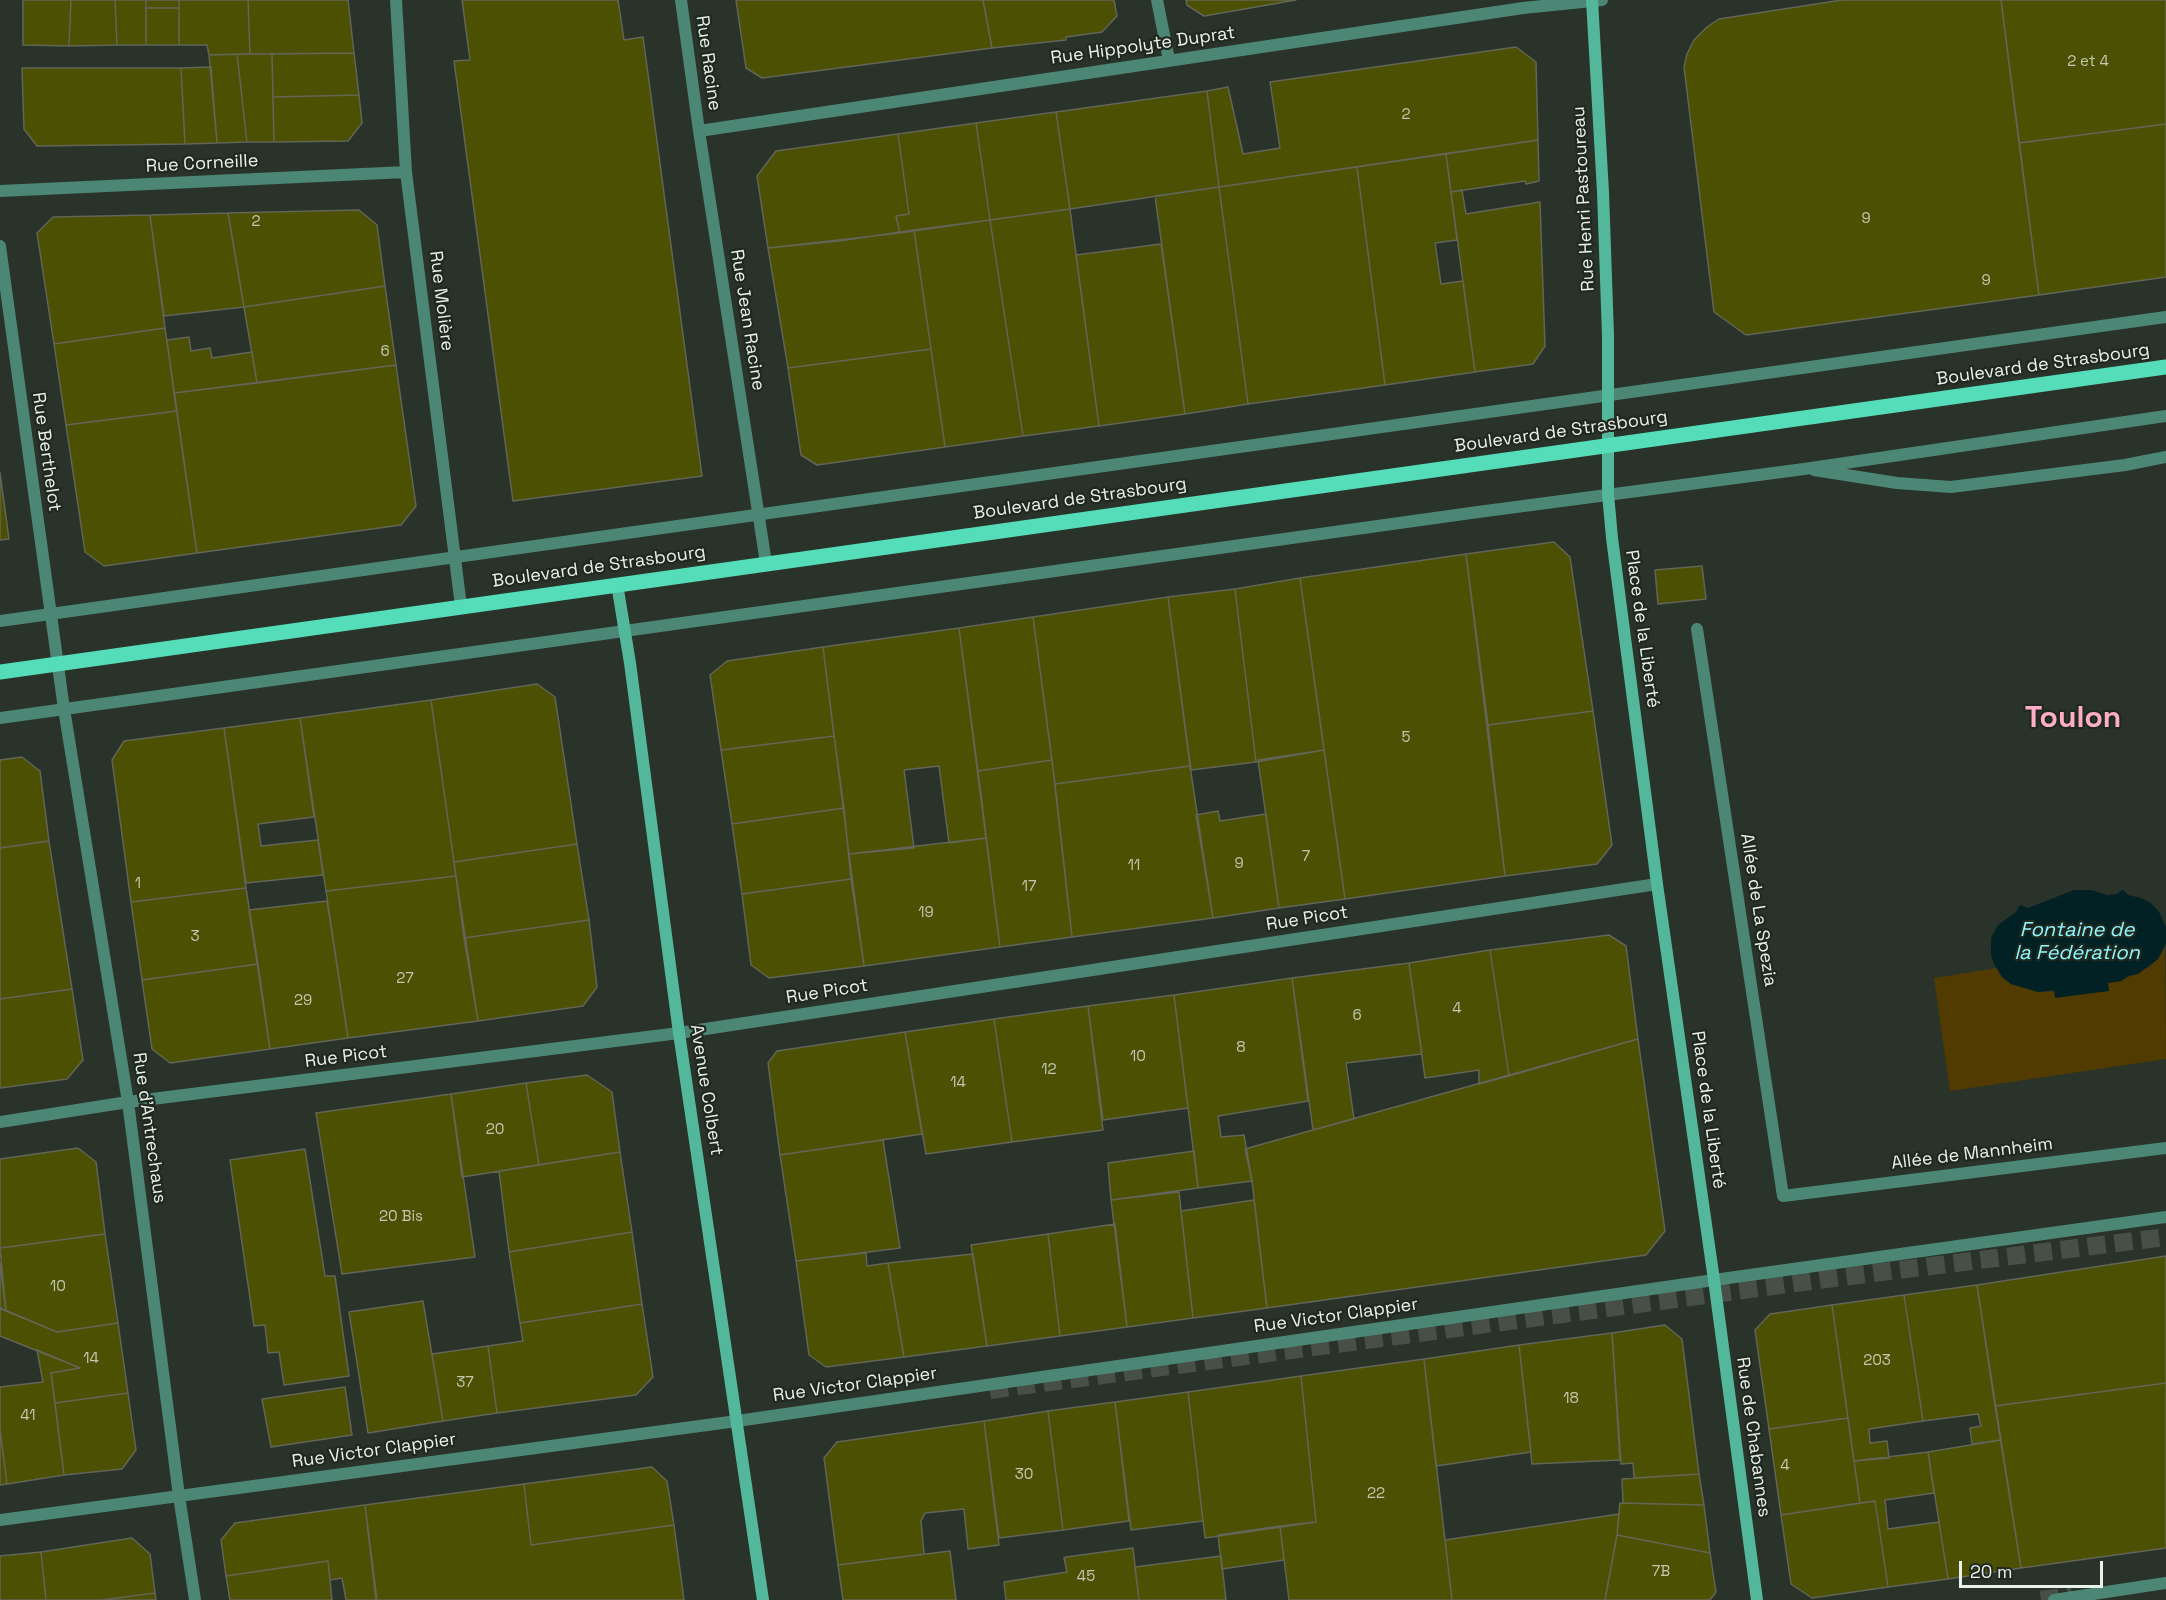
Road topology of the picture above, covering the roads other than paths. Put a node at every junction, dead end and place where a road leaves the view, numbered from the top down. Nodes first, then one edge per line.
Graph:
1 (396, 0) edge
2 (681, 0) edge
3 (1157, 0) edge
4 (1596, 1) edge
5 (1169, 60) junction
6 (699, 131) junction
7 (406, 172) junction
8 (0, 191) edge
9 (0, 246) edge
10 (2166, 317) edge
11 (2166, 367) edge
12 (1608, 396) junction
13 (2166, 416) edge
14 (1609, 445) junction
15 (2166, 457) edge
16 (1804, 469) junction
17 (1608, 494) junction
18 (759, 514) junction
19 (454, 556) junction
20 (766, 563) junction
21 (617, 584) junction
22 (461, 606) junction
23 (51, 614) junction
24 (0, 621) edge
25 (1697, 629) dead end
26 (624, 632) junction
27 (57, 663) junction
28 (0, 672) edge
29 (64, 709) junction
30 (0, 718) edge
31 (1657, 884) junction
32 (679, 1033) junction
33 (128, 1102) junction
34 (0, 1122) edge
35 (2166, 1148) edge
36 (1783, 1196) joint
37 (2166, 1217) edge
38 (1714, 1280) junction
39 (737, 1421) junction
40 (180, 1496) junction
41 (0, 1520) edge
42 (2166, 1583) edge
43 (195, 1600) edge
44 (763, 1600) edge
45 (1757, 1600) edge
46 (2054, 1600) edge

1 - 7 street, Rue Molière
2 - 6 street, Rue Racine
3 - 5 street
4 - 5 street, Rue Hippolyte Duprat
4 - 12 street, Rue Henri Pastoureau
5 - 6 street, Rue Hippolyte Duprat
6 - 18 street, Rue Jean Racine
7 - 8 street, Rue Corneille
7 - 19 street, Rue Molière
9 - 23 street, Rue Berthelot
10 - 12 street
11 - 14 main road, Boulevard de Strasbourg
12 - 14 street, Rue Henri Pastoureau
12 - 18 street
13 - 16 street
14 - 17 street, Place de la Liberté
14 - 20 main road, Boulevard de Strasbourg
15 - 16 street
16 - 17 street
17 - 26 street
17 - 31 street, Place de la Liberté
18 - 19 street
18 - 20 street
19 - 22 street, Rue Molière
19 - 23 street
20 - 21 main road, Boulevard de Strasbourg
21 - 22 main road, Boulevard de Strasbourg
21 - 26 street, Avenue Colbert
22 - 27 main road, Boulevard de Strasbourg
23 - 24 street
23 - 27 street, Rue Berthelot
25 - 36 street, Allée de La Spezia
26 - 29 street
26 - 32 street, Avenue Colbert
27 - 28 main road, Boulevard de Strasbourg
27 - 29 street, Rue d'Antrechaus
29 - 30 street
29 - 33 street, Rue d'Antrechaus
31 - 32 street, Rue Picot
31 - 38 street, Place de la Liberté
32 - 33 street, Rue Picot
32 - 39 street, Avenue Colbert
33 - 34 street, Rue Picot
33 - 40 street, Rue d'Antrechaus
35 - 36 street, Allée de Mannheim
37 - 38 street
38 - 39 street, Rue Victor Clappier
38 - 45 street, Rue de Chabannes
39 - 40 street, Rue Victor Clappier
39 - 44 street, Avenue Colbert
40 - 41 street, Rue Victor Clappier
40 - 43 street, Rue d'Antrechaus
42 - 46 street

